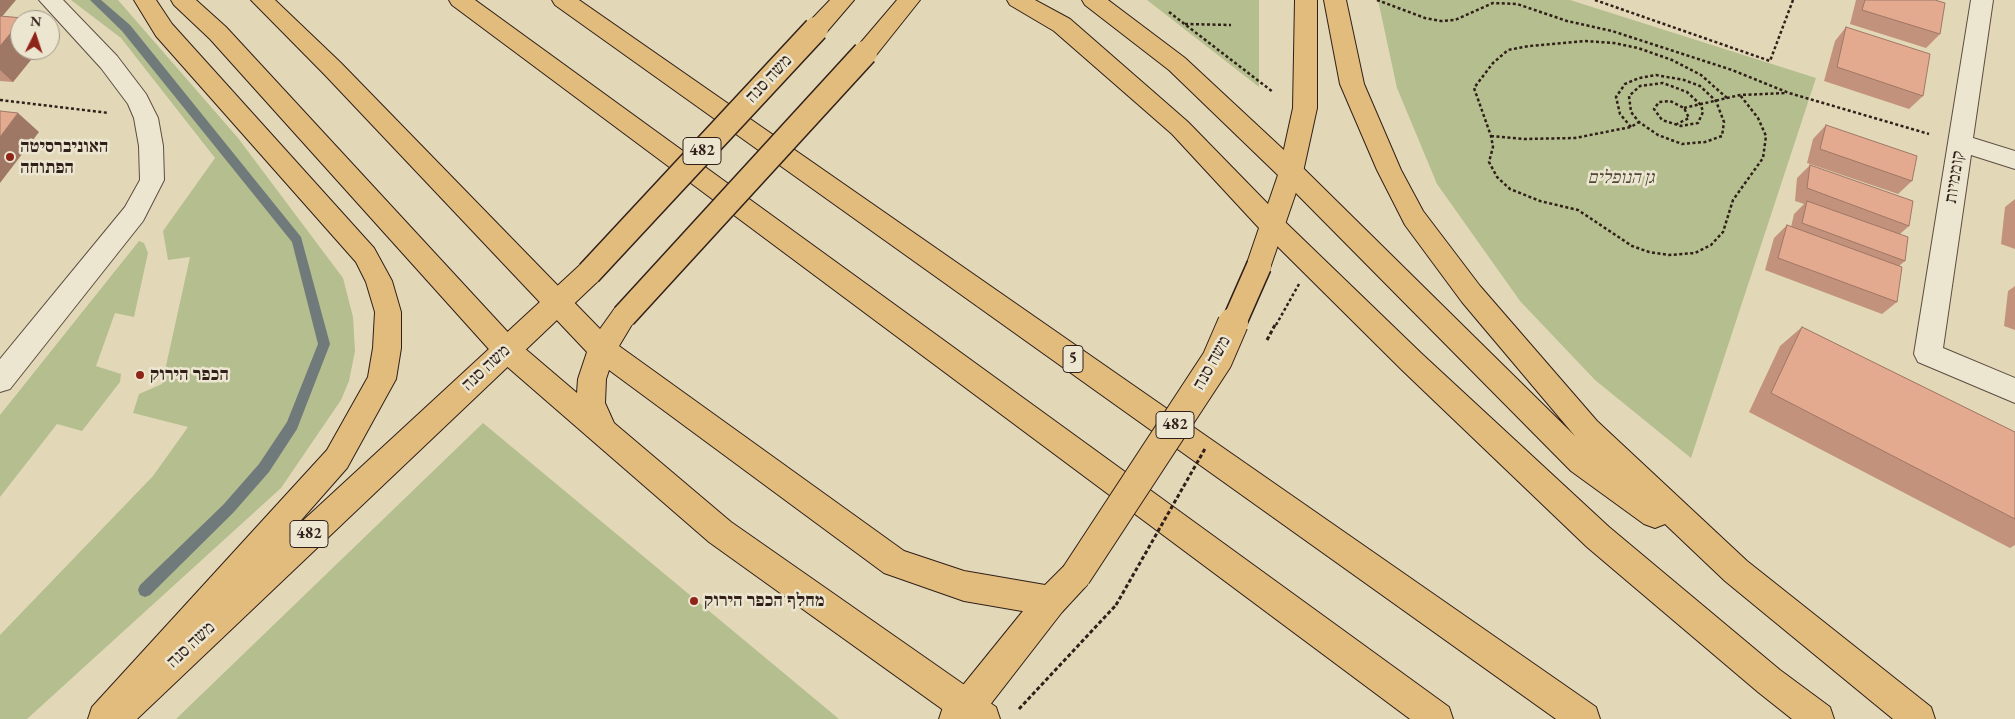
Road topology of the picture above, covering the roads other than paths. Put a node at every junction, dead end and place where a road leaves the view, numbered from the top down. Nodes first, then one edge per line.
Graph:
1 (50, 0) edge
2 (145, 0) edge
3 (182, 0) edge
4 (262, 0) edge
5 (460, 0) edge
6 (563, 0) edge
7 (844, 0) edge
8 (909, 0) edge
9 (1018, 0) edge
10 (1093, 0) edge
11 (1306, 0) edge
12 (1335, 0) edge
13 (1982, 0) edge
14 (1960, 143) junction
15 (2015, 160) edge
16 (1291, 172) junction
17 (1272, 225) junction
18 (558, 302) junction
19 (506, 349) junction
20 (602, 349) junction
21 (0, 380) edge
22 (2015, 392) edge
23 (603, 433) junction
24 (1736, 571) junction
25 (1051, 601) junction
26 (969, 715) edge
27 (104, 719) edge
28 (113, 719) edge
29 (1437, 719) edge
30 (1584, 719) edge
31 (1818, 719) edge
32 (1919, 719) edge

1 - 21 street
2 - 27 main road
3 - 19 main road
4 - 18 main road
5 - 29 main road
6 - 30 main road, 5
7 - 18 main road, משה סנה / 482, bridge
8 - 20 main road, bridge
9 - 17 main road
10 - 16 main road
11 - 16 main road, משה סנה / 482
12 - 24 main road
13 - 14 street, קוממיות
14 - 15 street
14 - 22 street, קוממיות
16 - 17 main road, משה סנה / 482
16 - 24 main road
17 - 25 main road, משה סנה / 482, bridge
17 - 31 main road
18 - 19 main road, משה סנה / 482
18 - 20 main road
19 - 23 main road
19 - 28 main road, משה סנה / 482
20 - 23 main road
20 - 25 main road
23 - 26 main road
24 - 32 main road
25 - 26 main road, משה סנה / 482

